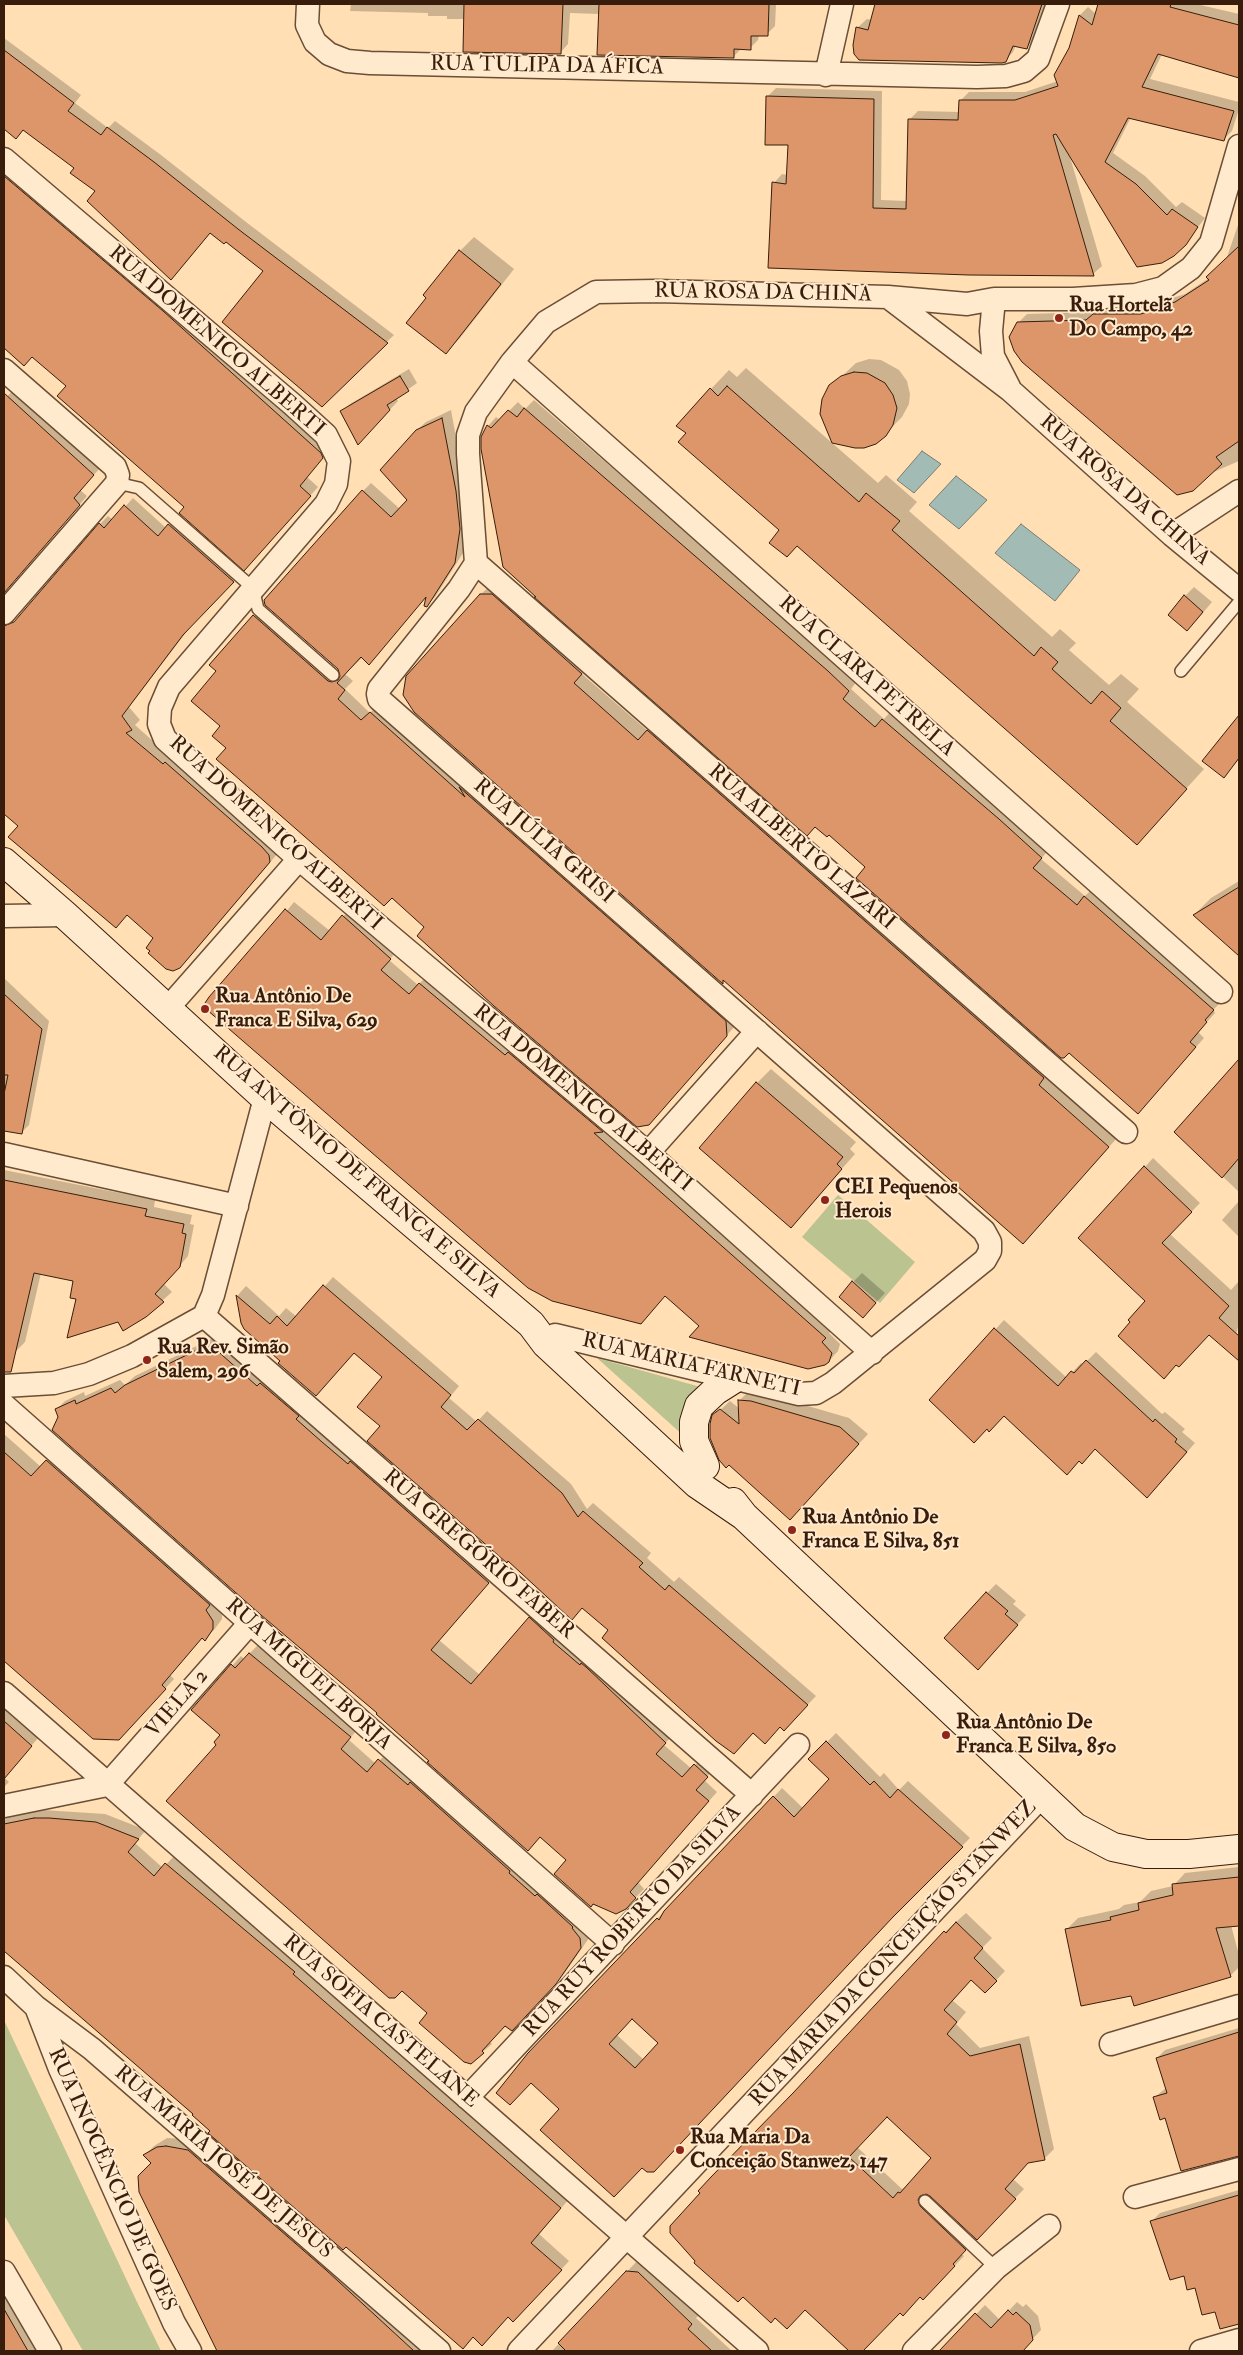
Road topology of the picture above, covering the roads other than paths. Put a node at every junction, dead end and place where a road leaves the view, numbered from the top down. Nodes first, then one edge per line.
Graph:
1 (308, 4) edge
2 (842, 4) edge
3 (1058, 4) edge
4 (826, 74) junction
5 (1239, 146) edge
6 (4, 160) edge
7 (888, 298) junction
8 (994, 299) junction
9 (512, 362) junction
10 (4, 370) edge
11 (1010, 390) junction
12 (117, 483) junction
13 (1239, 491) edge
14 (1172, 535) junction
15 (476, 563) junction
16 (253, 588) junction
17 (1239, 590) edge
18 (1239, 602) edge
19 (4, 613) edge
20 (1181, 671) dead end
21 (333, 675) dead end
22 (299, 859) junction
23 (4, 862) edge
24 (65, 915) junction
25 (4, 916) edge
26 (1221, 992) dead end
27 (168, 1008) junction
28 (757, 1031) junction
29 (265, 1098) junction
30 (1126, 1132) dead end
31 (648, 1153) junction
32 (4, 1154) edge
33 (237, 1206) junction
34 (990, 1242) joint
35 (204, 1316) junction
36 (544, 1334) junction
37 (872, 1353) junction
38 (734, 1379) junction
39 (4, 1386) edge
40 (4, 1405) edge
41 (705, 1466) junction
42 (744, 1516) junction
43 (250, 1623) junction
44 (4, 1693) edge
45 (798, 1745) dead end
46 (107, 1784) junction
47 (752, 1795) junction
48 (1042, 1796) junction
49 (4, 1806) edge
50 (1239, 1849) edge
51 (613, 1944) junction
52 (4, 1977) edge
53 (1239, 2006) edge
54 (36, 2008) junction
55 (1112, 2044) dead end
56 (468, 2098) junction
57 (1239, 2169) edge
58 (1134, 2198) dead end
59 (925, 2201) dead end
60 (1049, 2226) dead end
61 (627, 2237) junction
62 (996, 2268) junction
63 (4, 2272) edge
64 (1239, 2340) edge
65 (50, 2351) edge
66 (190, 2351) edge
67 (439, 2351) edge
68 (519, 2351) edge
69 (757, 2351) edge
70 (914, 2351) edge
71 (1201, 2351) edge

1 - 4 street, RUA TULIPA DA ÁFICA
2 - 4 street
3 - 4 street, RUA TULIPA DA ÁFICA
5 - 8 street
6 - 16 street, RUA DOMENICO ALBERTI
7 - 8 street
7 - 9 street, RUA ROSA DA CHINA
7 - 11 street, RUA ROSA DA CHINA
8 - 11 street, RUA ROSA DA CHINA
9 - 15 street
9 - 26 street, RUA CLARA PETRELA
10 - 12 street
11 - 14 street, RUA ROSA DA CHINA
12 - 16 lane
12 - 19 street
13 - 14 street
14 - 17 street, RUA ROSA DA CHINA
15 - 28 street, RUA JÚLIA GRISI
15 - 30 street, RUA ALBERTO LAZARI
16 - 21 lane
16 - 22 street, RUA DOMENICO ALBERTI
18 - 20 lane
22 - 27 street
22 - 31 street, RUA DOMENICO ALBERTI
23 - 24 main road, RUA ANTÔNIO DE FRANCA E SILVA
24 - 25 street
24 - 27 main road, RUA ANTÔNIO DE FRANCA E SILVA
27 - 29 main road, RUA ANTÔNIO DE FRANCA E SILVA
28 - 31 street
28 - 34 street, RUA JÚLIA GRISI
29 - 33 street
29 - 36 main road, RUA ANTÔNIO DE FRANCA E SILVA
31 - 37 street, RUA DOMENICO ALBERTI
32 - 33 street
33 - 35 street
34 - 37 street, RUA MARIA FARNETI
35 - 39 street
35 - 47 street, RUA GREGÓRIO FABER
36 - 38 street, RUA MARIA FARNETI
36 - 41 main road, RUA ANTÔNIO DE FRANCA E SILVA
36 - 42 main road, RUA ANTÔNIO DE FRANCA E SILVA
37 - 38 street, RUA MARIA FARNETI
38 - 41 main road
40 - 43 street, RUA MIGUEL BORJA
41 - 42 main road, RUA ANTÔNIO DE FRANCA E SILVA
42 - 48 main road, RUA ANTÔNIO DE FRANCA E SILVA
43 - 46 street, VIELA 2
43 - 51 street, RUA MIGUEL BORJA
44 - 46 street, RUA SOFIA CASTELANE
45 - 47 street, RUA RUY ROBERTO DA SILVA
46 - 49 street
46 - 56 street, RUA SOFIA CASTELANE
47 - 51 street, RUA RUY ROBERTO DA SILVA
48 - 50 main road, RUA ANTÔNIO DE FRANCA E SILVA
48 - 61 street, RUA MARIA DA CONCEIÇÃO STANWEZ
51 - 56 street, RUA RUY ROBERTO DA SILVA
52 - 54 street, RUA MARIA JOSÉ DE JESUS
53 - 55 street
54 - 66 street, RUA INOCÊNCIO DE GOES
54 - 67 street, RUA MARIA JOSÉ DE JESUS
56 - 61 street, RUA SOFIA CASTELANE
57 - 58 street
59 - 62 lane
60 - 62 street
61 - 68 street, RUA MARIA DA CONCEIÇÃO STANWEZ
61 - 69 street, RUA SOFIA CASTELANE
62 - 70 street
63 - 65 street
64 - 71 street

